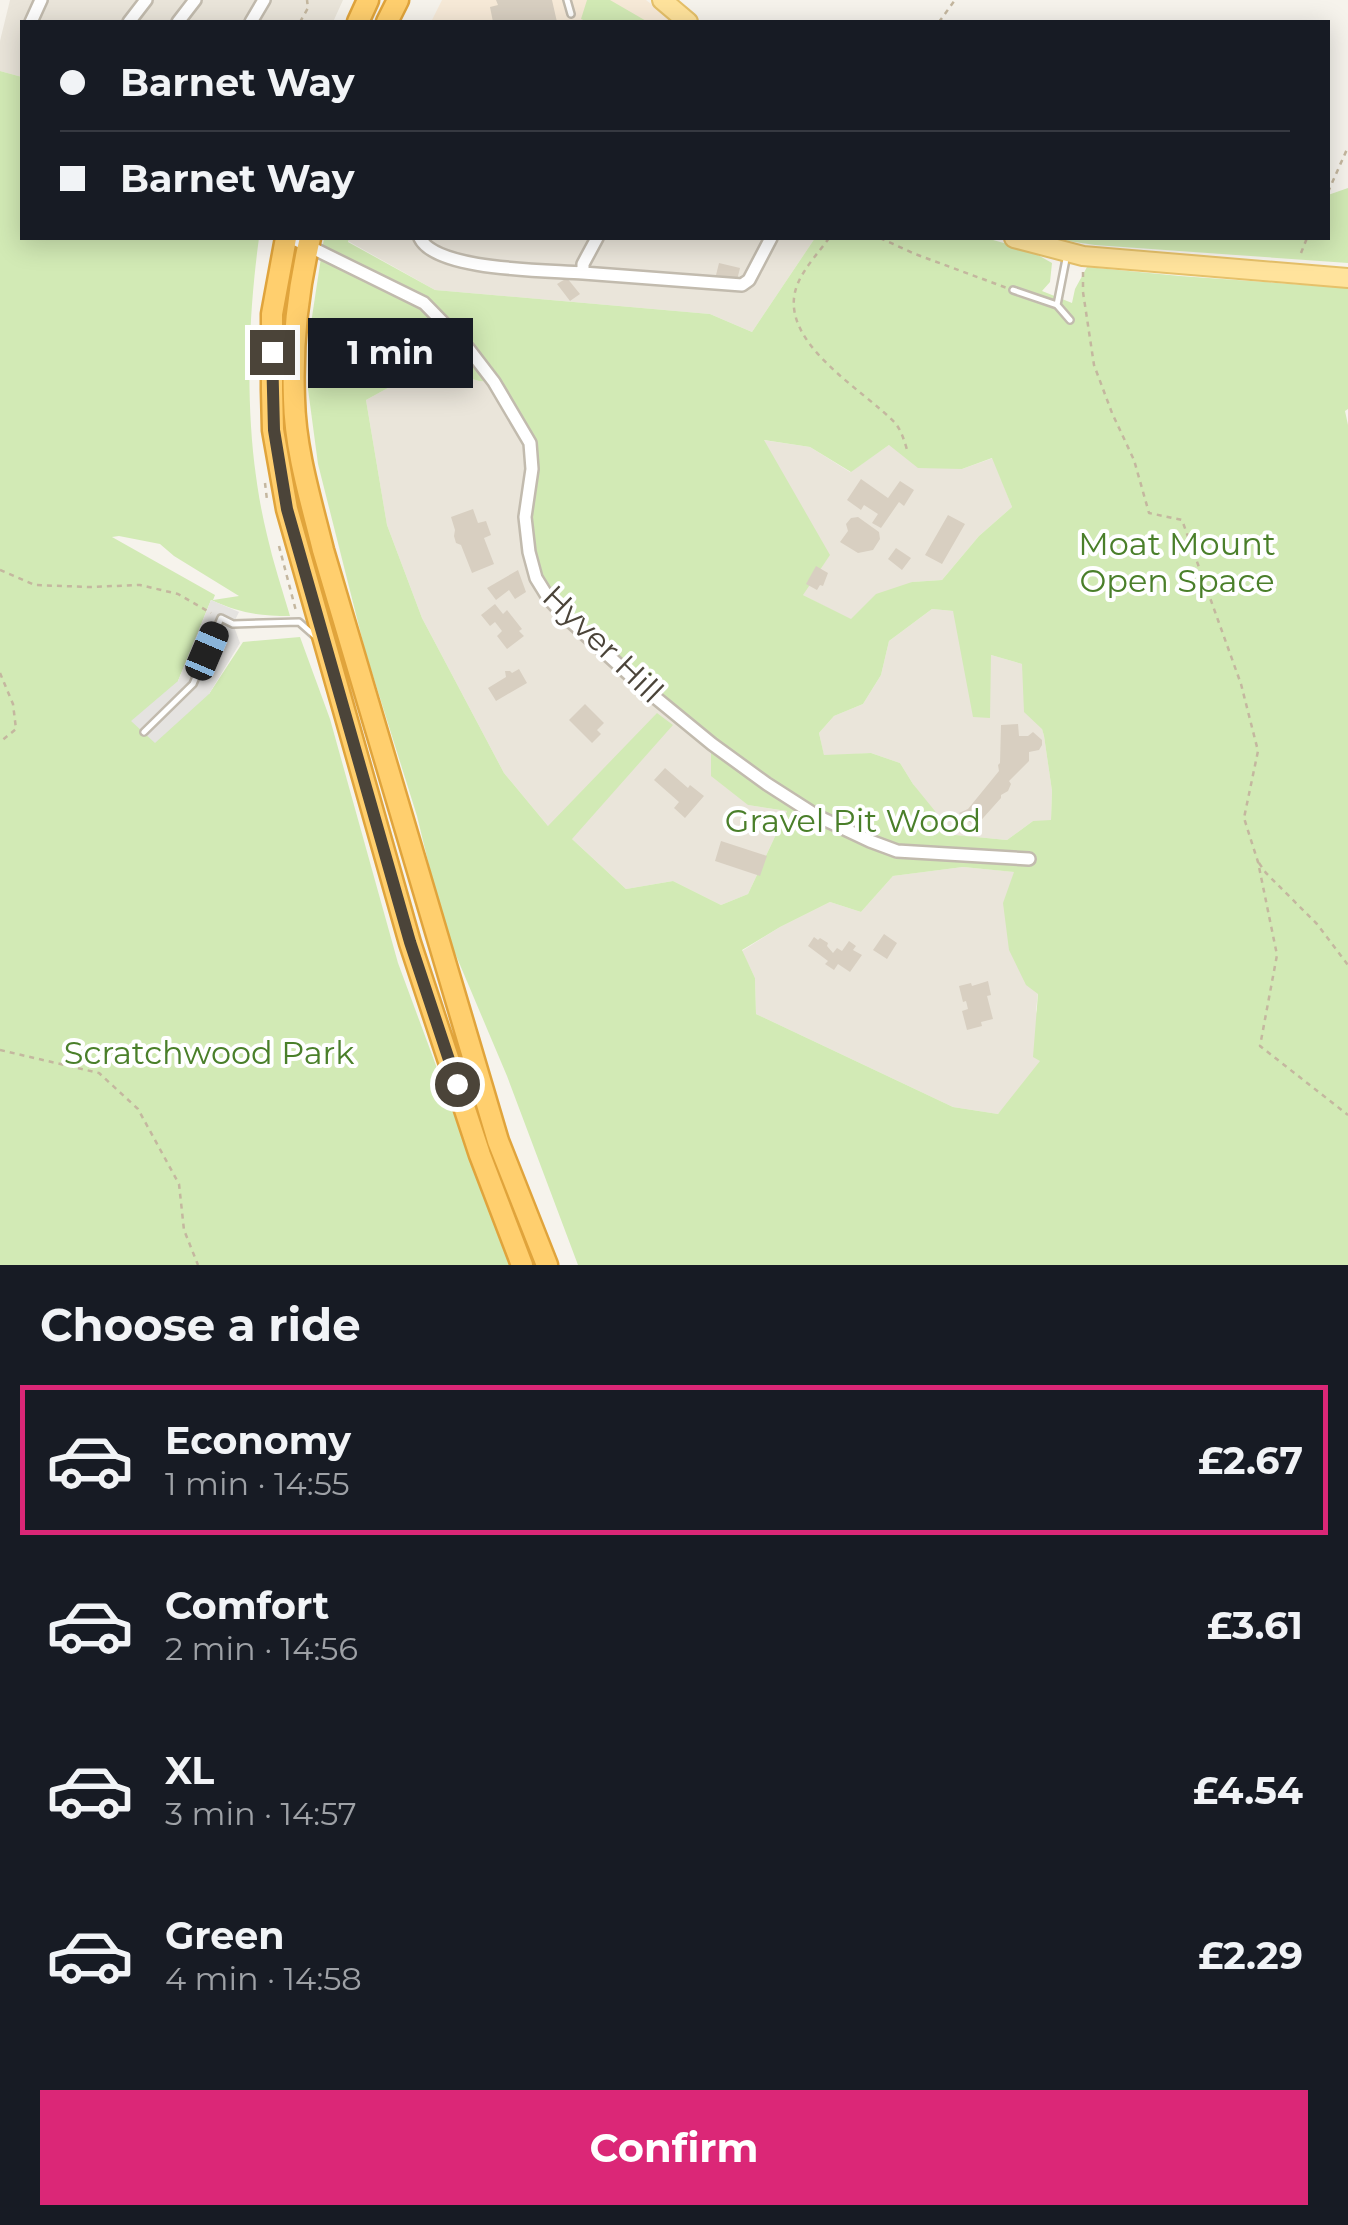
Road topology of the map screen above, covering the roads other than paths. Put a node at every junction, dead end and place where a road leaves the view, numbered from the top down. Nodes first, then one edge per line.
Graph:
1 (146, 0) edge
2 (195, 0) edge
3 (567, 0) edge
4 (662, 0) edge
5 (571, 14) dead end
6 (131, 20) edge
7 (180, 20) edge
8 (686, 20) edge
9 (299, 240) edge
10 (421, 240) edge
11 (596, 240) edge
12 (770, 240) edge
13 (1022, 240) edge
14 (1075, 254) junction
15 (582, 272) junction
16 (1348, 278) edge
17 (1013, 290) road end
18 (1056, 305) junction
19 (1070, 320) dead end
20 (313, 598) junction
21 (298, 622) junction
22 (324, 645) junction
23 (144, 732) dead end
24 (1029, 859) dead end
25 (522, 1265) edge
26 (547, 1265) edge

1 - 6 street
2 - 7 street
3 - 5 lane
4 - 8 main road
9 - 20 highway
9 - 24 street, Hyver Hill
9 - 26 highway
10 - 15 street
11 - 15 street
12 - 15 street
13 - 14 main road
14 - 16 main road
14 - 18 lane
17 - 18 lane
18 - 19 lane
20 - 21 lane
20 - 22 highway
21 - 22 lane
21 - 23 lane
22 - 25 highway

